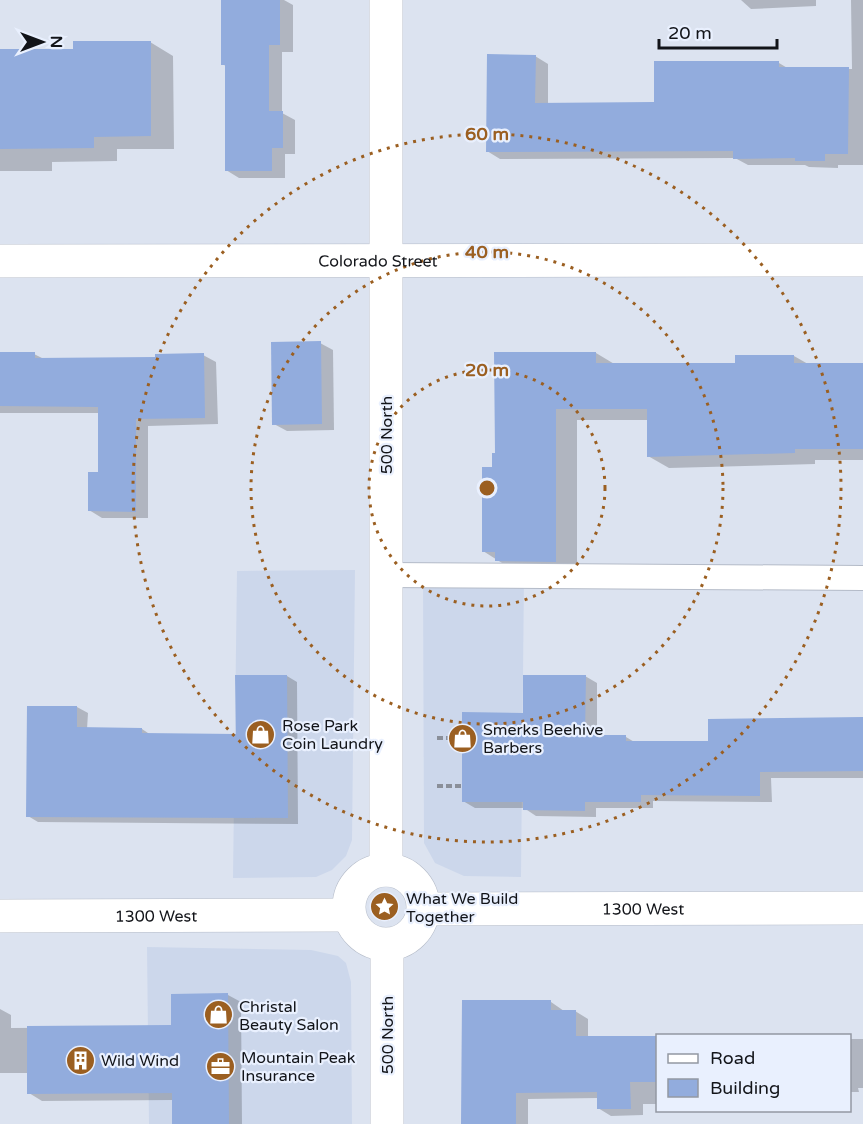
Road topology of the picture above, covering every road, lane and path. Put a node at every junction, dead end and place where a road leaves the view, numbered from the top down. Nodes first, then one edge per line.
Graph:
1 (386, 0) edge
2 (863, 260) edge
3 (0, 261) edge
4 (386, 261) junction
5 (386, 575) junction
6 (863, 578) edge
7 (437, 738) dead end
8 (462, 738) dead end
9 (437, 786) dead end
10 (462, 786) dead end
11 (386, 870) junction
12 (863, 908) edge
13 (424, 909) junction
14 (350, 915) junction
15 (0, 916) edge
16 (387, 945) junction
17 (387, 1124) edge

1 - 4 street, 500 North
2 - 4 street, Colorado Street
3 - 4 street, Colorado Street
4 - 5 street, 500 North
5 - 6 lane
5 - 11 street, 500 North
7 - 8 path
9 - 10 path
11 - 13 street
11 - 14 street
12 - 13 street, 1300 West
13 - 16 street
14 - 15 street, 1300 West
14 - 16 street
16 - 17 street, 500 North

